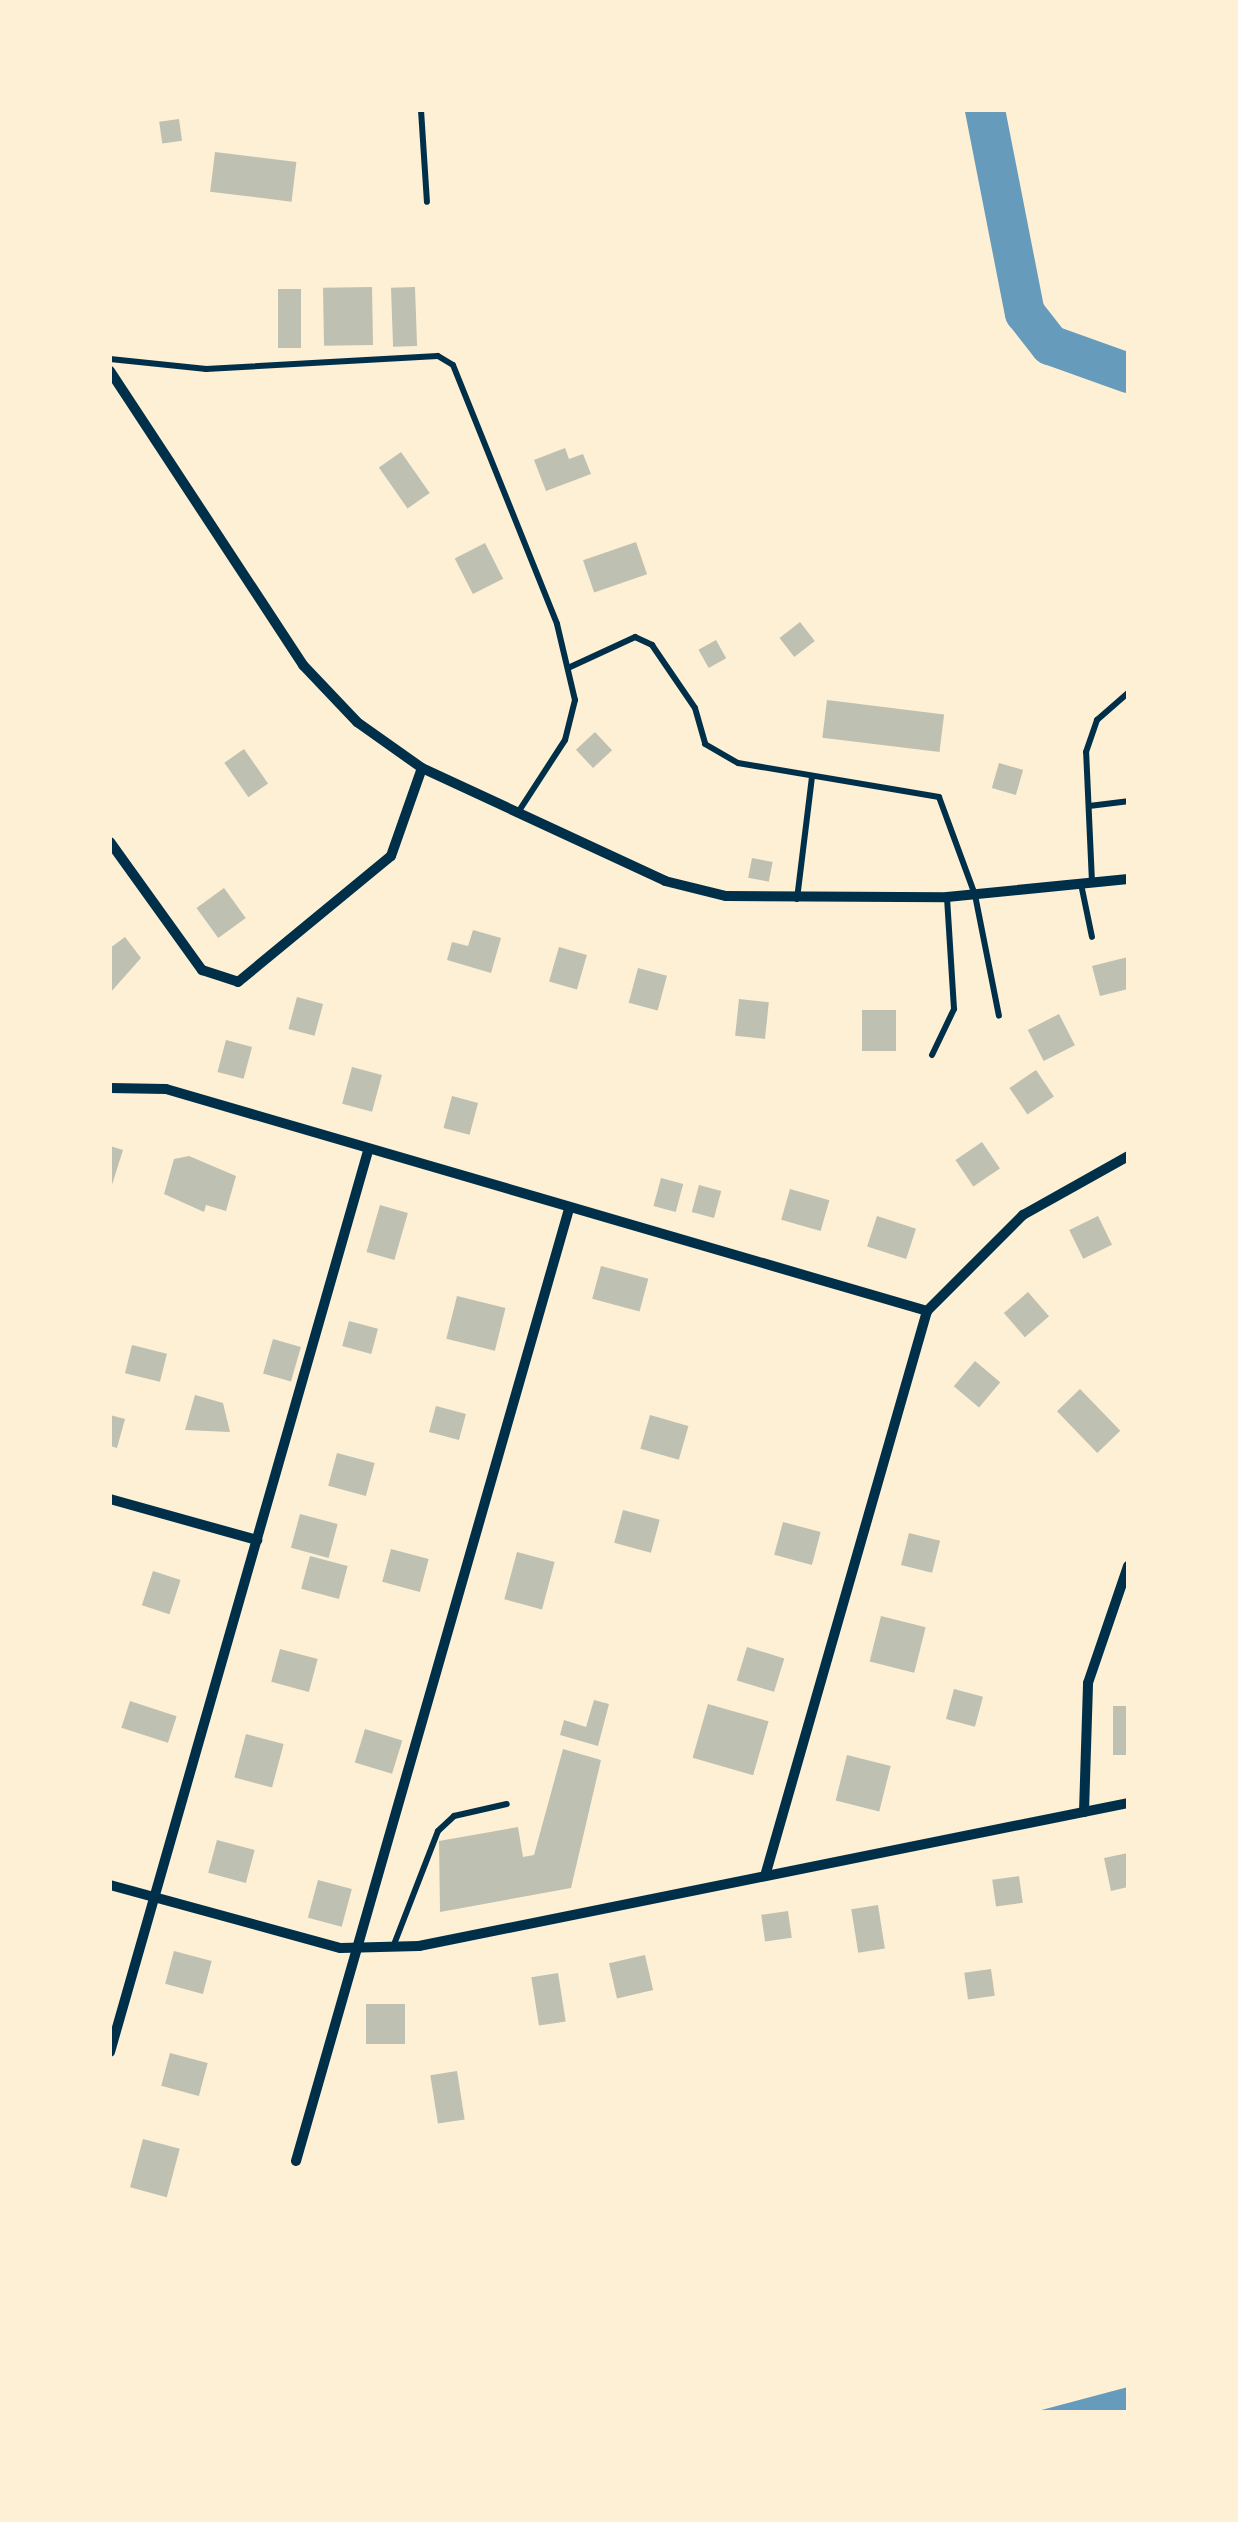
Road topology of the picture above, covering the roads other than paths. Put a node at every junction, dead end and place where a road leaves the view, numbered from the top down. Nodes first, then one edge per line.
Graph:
1 (420, 110) edge
2 (427, 202) dead end
3 (110, 359) edge
4 (110, 372) edge
5 (568, 668) junction
6 (1128, 693) edge
7 (422, 768) junction
8 (812, 776) junction
9 (1128, 802) edge
10 (1088, 806) junction
11 (517, 814) junction
12 (110, 842) edge
13 (1128, 879) edge
14 (1086, 884) junction
15 (975, 895) junction
16 (946, 897) junction
17 (798, 900) junction
18 (1092, 936) dead end
19 (999, 1016) dead end
20 (932, 1055) dead end
21 (110, 1088) edge
22 (368, 1151) junction
23 (1128, 1156) edge
24 (569, 1208) junction
25 (927, 1311) junction
26 (110, 1499) edge
27 (257, 1540) junction
28 (1128, 1566) edge
29 (1128, 1803) edge
30 (508, 1804) dead end
31 (1084, 1812) junction
32 (765, 1876) junction
33 (110, 1885) edge
34 (154, 1897) junction
35 (393, 1946) junction
36 (357, 1947) junction
37 (110, 2052) edge
38 (296, 2160) dead end

1 - 2 lane
3 - 5 lane
4 - 7 street
5 - 8 lane
5 - 11 lane
6 - 10 lane
7 - 11 street
7 - 12 street
8 - 15 lane
8 - 17 lane
9 - 10 lane
10 - 14 lane
11 - 17 street
13 - 14 street
14 - 15 street
14 - 18 lane
15 - 16 street
15 - 19 lane
16 - 17 street
16 - 20 lane
21 - 22 street
22 - 24 street
22 - 27 street
23 - 25 street
24 - 25 street
24 - 36 street
25 - 32 street
26 - 27 street
27 - 34 street
28 - 31 street
29 - 31 street
30 - 35 lane
31 - 32 street
32 - 35 street
33 - 34 street
34 - 36 street
34 - 37 street
35 - 36 street
36 - 38 street

